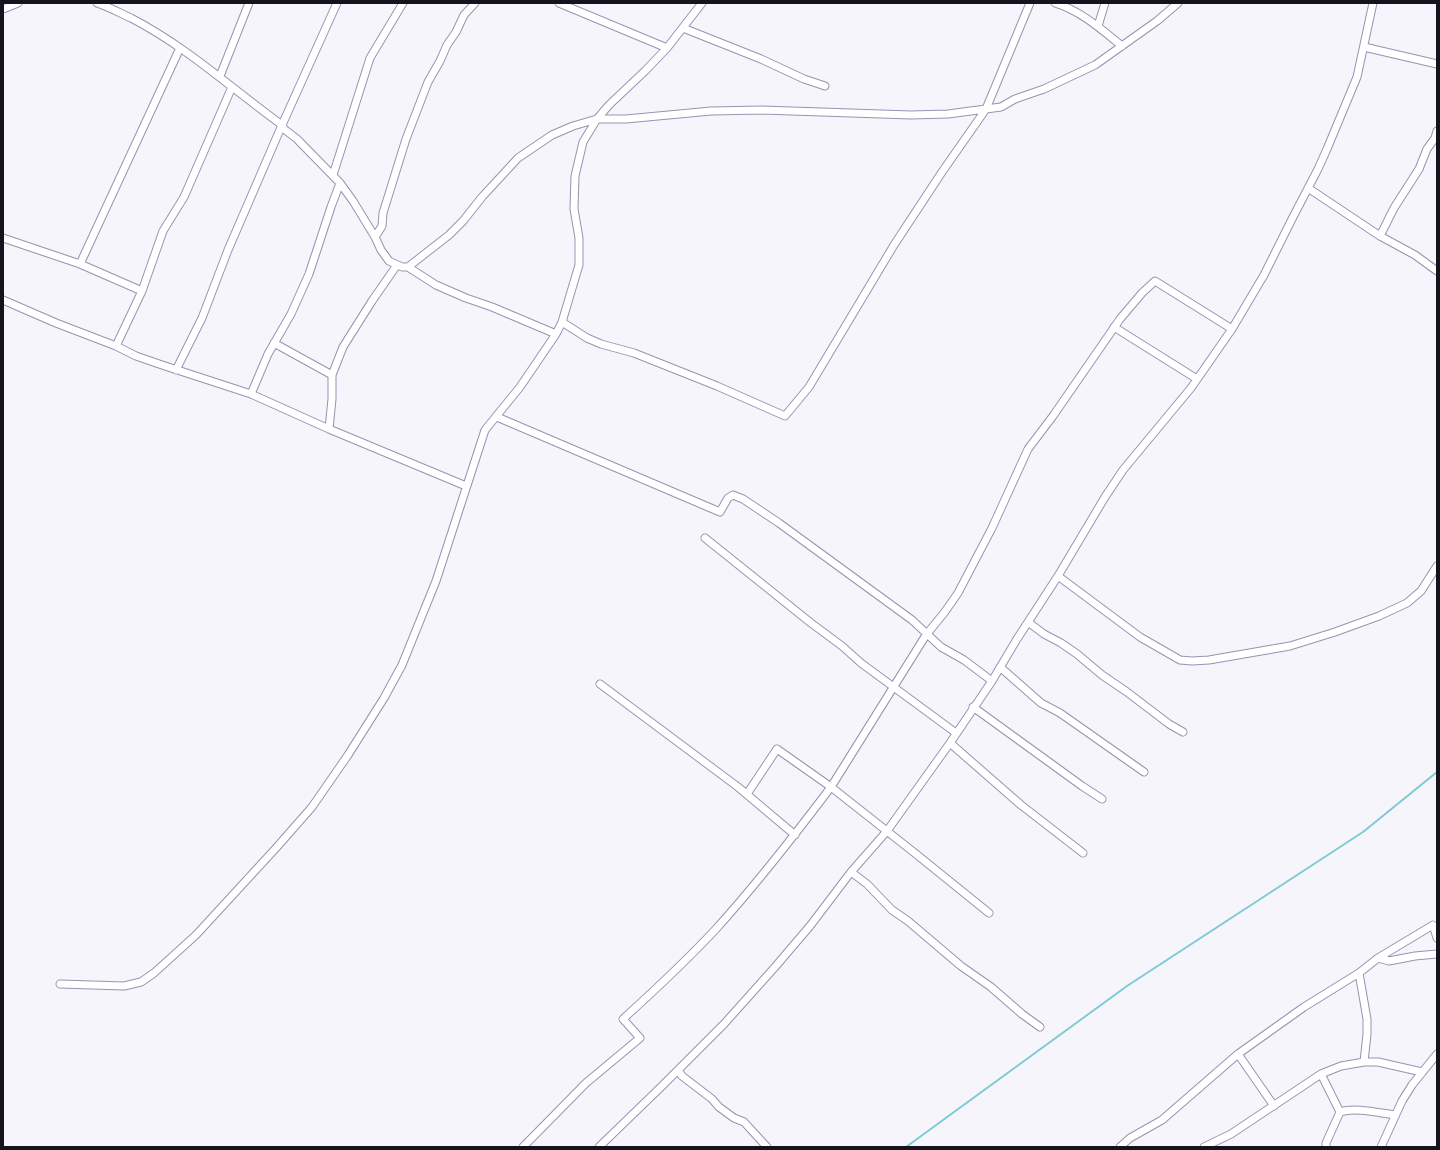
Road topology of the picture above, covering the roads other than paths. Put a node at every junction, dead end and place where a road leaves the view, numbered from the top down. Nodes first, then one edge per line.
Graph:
1 (18, 3) edge
2 (97, 3) edge
3 (249, 3) edge
4 (337, 3) edge
5 (403, 3) edge
6 (475, 3) edge
7 (559, 3) edge
8 (702, 3) edge
9 (1030, 3) edge
10 (1055, 3) edge
11 (1105, 3) edge
12 (1177, 3) edge
13 (1373, 3) edge
14 (3, 9) edge
15 (1098, 26) junction
16 (683, 28) junction
17 (1122, 46) junction
18 (1364, 47) junction
19 (180, 48) junction
20 (667, 48) junction
21 (1437, 64) edge
22 (220, 76) junction
23 (825, 86) dead end
24 (232, 87) junction
25 (986, 109) junction
26 (597, 119) junction
27 (282, 125) junction
28 (1437, 131) edge
29 (333, 175) junction
30 (340, 183) junction
31 (1308, 188) junction
32 (1380, 236) junction
33 (375, 237) junction
34 (3, 238) edge
35 (80, 264) junction
36 (397, 265) junction
37 (408, 267) junction
38 (1437, 271) edge
39 (142, 291) junction
40 (3, 300) edge
41 (562, 322) junction
42 (1114, 327) junction
43 (1232, 329) junction
44 (556, 334) junction
45 (274, 344) junction
46 (116, 346) junction
47 (176, 370) junction
48 (332, 375) junction
49 (1197, 379) junction
50 (251, 394) junction
51 (497, 416) junction
52 (329, 429) junction
53 (466, 486) junction
54 (705, 538) dead end
55 (1437, 566) edge
56 (1058, 576) junction
57 (1028, 622) junction
58 (926, 635) junction
59 (1000, 667) junction
60 (992, 681) junction
61 (600, 684) dead end
62 (894, 687) junction
63 (973, 707) junction
64 (1183, 732) dead end
65 (956, 733) junction
66 (950, 743) junction
67 (1144, 772) dead end
68 (831, 788) junction
69 (747, 794) junction
70 (1102, 799) dead end
71 (887, 831) junction
72 (795, 836) junction
73 (1083, 853) dead end
74 (851, 872) junction
75 (989, 913) dead end
76 (1435, 924) edge
77 (1437, 938) edge
78 (1437, 954) edge
79 (1378, 958) junction
80 (1359, 973) junction
81 (60, 984) dead end
82 (1040, 1027) dead end
83 (1238, 1054) junction
84 (1437, 1054) edge
85 (1364, 1062) junction
86 (678, 1070) junction
87 (1422, 1072) junction
88 (1321, 1074) junction
89 (1274, 1106) junction
90 (1340, 1112) junction
91 (1395, 1115) junction
92 (523, 1147) edge
93 (599, 1147) edge
94 (767, 1147) edge
95 (1120, 1147) edge
96 (1204, 1147) edge
97 (1326, 1147) edge
98 (1381, 1147) edge

1 - 14 street
2 - 19 street
3 - 22 street
4 - 27 street
5 - 29 street
6 - 33 street
7 - 20 street
8 - 16 street
9 - 25 street
10 - 15 street
11 - 15 street
12 - 17 street
13 - 18 street
15 - 17 street
16 - 20 street
16 - 23 street
17 - 25 street
18 - 21 street
18 - 31 street
19 - 22 street
19 - 35 street
20 - 26 street
22 - 24 street
24 - 27 street
24 - 39 street
25 - 26 street
25 - 41 street
26 - 37 street
26 - 41 street
27 - 29 street
27 - 47 street
28 - 32 street
29 - 30 street
30 - 33 street
30 - 45 street
31 - 32 street
31 - 43 street
32 - 38 street
33 - 36 street
34 - 35 street
35 - 39 street
36 - 37 street
36 - 48 street
37 - 44 street
39 - 46 street
40 - 46 street
41 - 44 street
42 - 43 street
42 - 49 street
42 - 58 street
43 - 49 street
44 - 51 street
45 - 48 street
45 - 50 street
46 - 47 street
47 - 50 street
48 - 52 street
49 - 56 street
50 - 52 street
51 - 53 street
51 - 58 street
52 - 53 street
53 - 81 street
54 - 62 street
55 - 56 street
56 - 57 street
57 - 59 street
57 - 64 street
58 - 60 street
58 - 62 street
59 - 60 street
59 - 67 street
60 - 63 street
61 - 69 street
62 - 65 street
62 - 68 street
63 - 65 street
63 - 70 street
65 - 66 street
66 - 71 street
66 - 73 street
68 - 69 street
68 - 71 street
68 - 72 street
69 - 72 street
71 - 74 street
71 - 75 street
72 - 92 street
74 - 82 street
74 - 86 street
76 - 77 street
76 - 79 street
78 - 79 street
79 - 80 street
80 - 83 street
80 - 85 street
83 - 89 street
83 - 95 street
84 - 87 street
85 - 87 street
85 - 88 street
86 - 93 street
86 - 94 street
87 - 91 street
88 - 89 street
88 - 90 street
89 - 96 street
90 - 91 street
90 - 97 street
91 - 98 street

